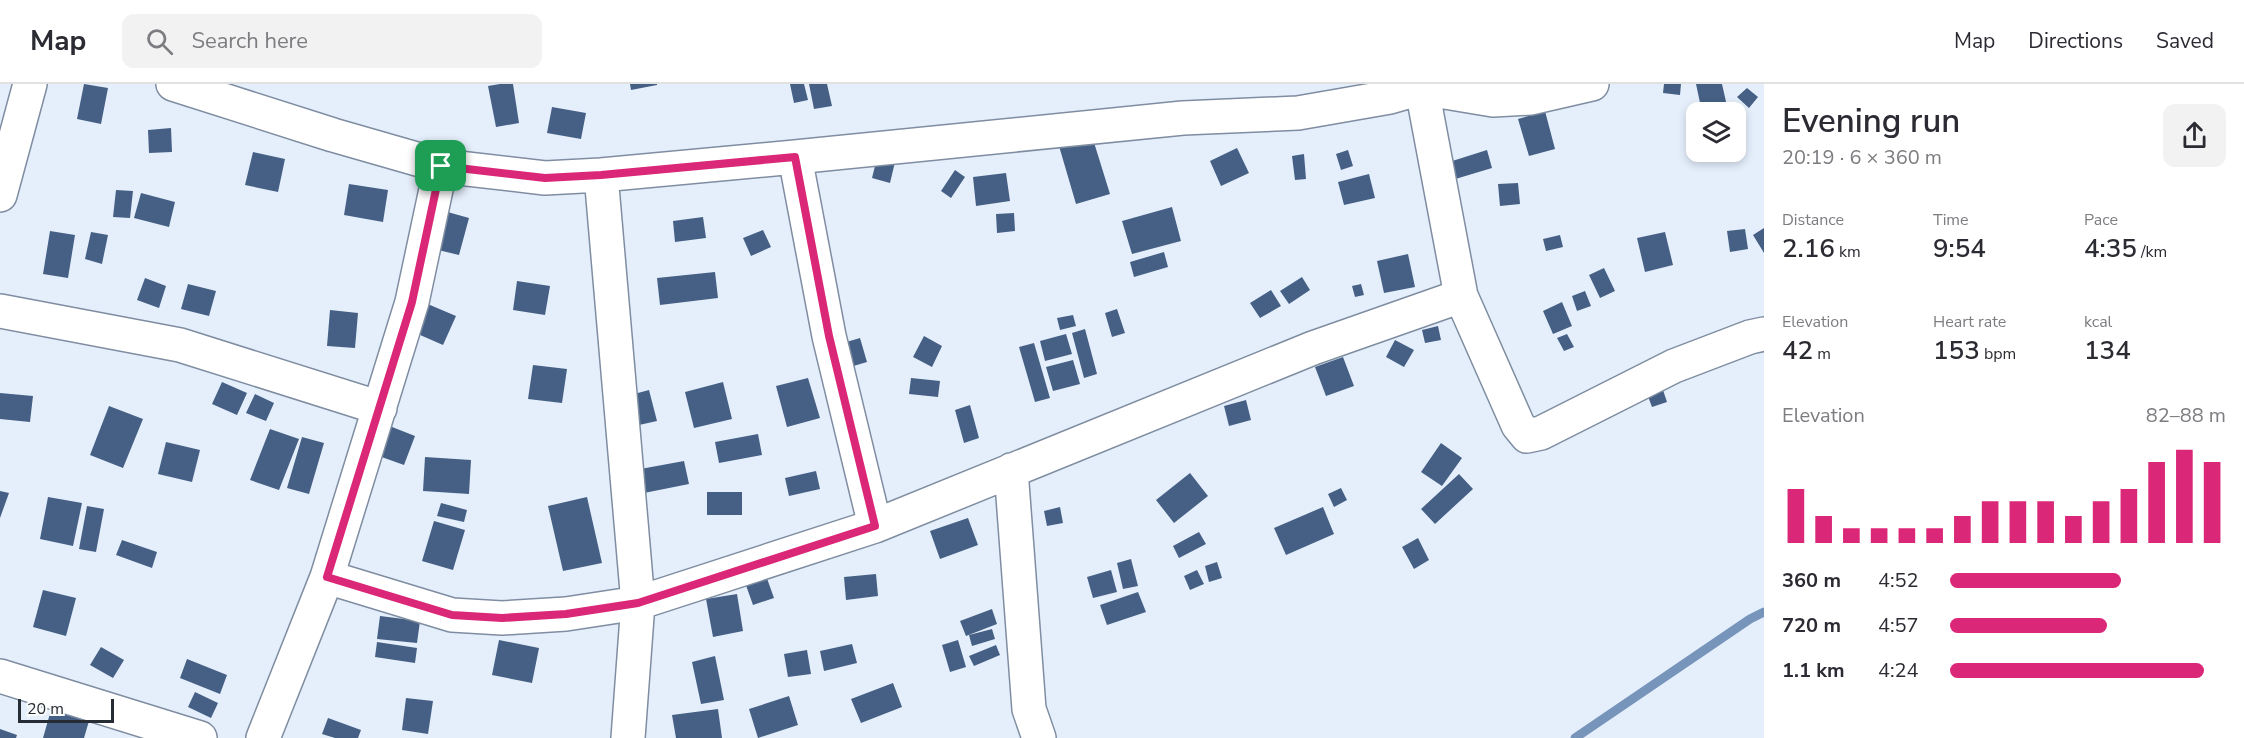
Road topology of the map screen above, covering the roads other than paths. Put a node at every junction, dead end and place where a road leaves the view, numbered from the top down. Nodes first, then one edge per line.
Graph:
1 (30, 84) edge
2 (172, 84) edge
3 (1592, 84) edge
4 (1421, 86) edge
5 (795, 157) junction
6 (441, 166) junction
7 (601, 175) junction
8 (0, 195) edge
9 (1461, 296) junction
10 (0, 311) edge
11 (1764, 334) edge
12 (380, 408) junction
13 (1011, 470) junction
14 (875, 526) junction
15 (327, 577) junction
16 (638, 603) junction
17 (0, 676) edge
18 (200, 738) edge
19 (263, 738) edge
20 (628, 738) edge
21 (1040, 738) edge

1 - 8 street
2 - 6 street
3 - 4 street
4 - 5 street
4 - 9 street
5 - 7 street
5 - 14 street
6 - 7 street
6 - 12 street
7 - 16 street
9 - 11 street
9 - 13 street
10 - 12 street
12 - 15 street
13 - 14 street
13 - 21 street
14 - 16 street
15 - 16 street
15 - 19 street
16 - 20 street
17 - 18 street

